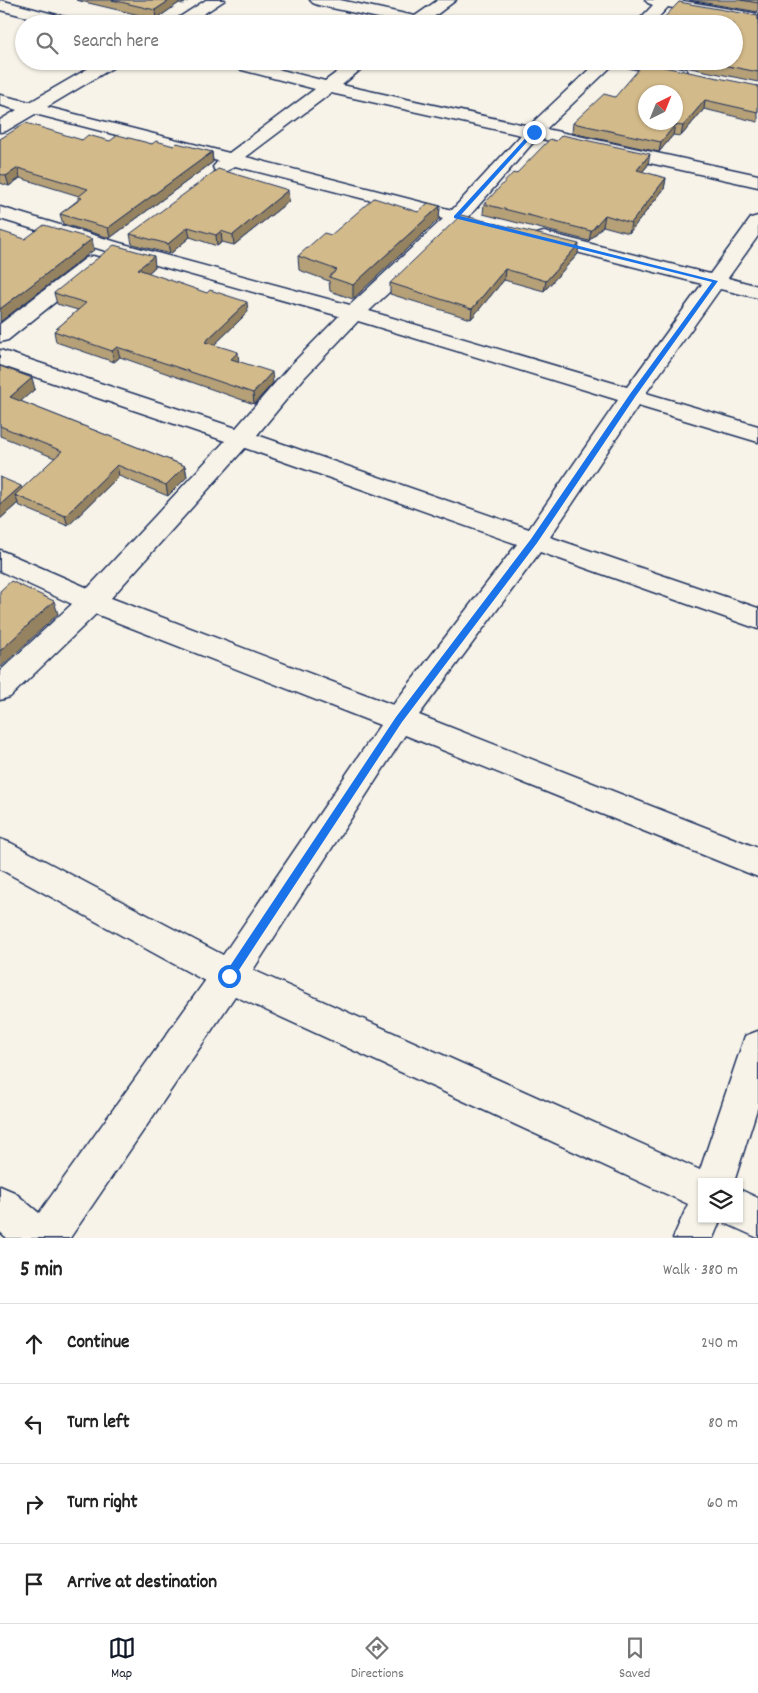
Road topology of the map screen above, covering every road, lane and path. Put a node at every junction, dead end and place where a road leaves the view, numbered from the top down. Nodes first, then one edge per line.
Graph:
1 (217, 0) edge
2 (318, 0) edge
3 (448, 0) edge
4 (661, 1) edge
5 (0, 5) edge
6 (39, 15) edge
7 (192, 15) edge
8 (385, 15) edge
9 (430, 15) edge
10 (650, 15) edge
11 (736, 15) edge
12 (743, 16) edge
13 (758, 19) edge
14 (97, 70) edge
15 (261, 70) edge
16 (351, 70) edge
17 (599, 70) edge
18 (664, 70) edge
19 (694, 76) edge
20 (328, 87) junction
21 (0, 100) edge
22 (31, 108) junction
23 (0, 127) edge
24 (534, 132) junction
25 (233, 160) junction
26 (209, 177) edge
27 (758, 181) edge
28 (0, 213) edge
29 (466, 219) junction
30 (758, 222) edge
31 (524, 234) edge
32 (121, 241) junction
33 (715, 281) junction
34 (758, 292) edge
35 (354, 313) junction
36 (0, 335) edge
37 (0, 357) edge
38 (633, 396) junction
39 (758, 434) edge
40 (240, 438) junction
41 (534, 541) junction
42 (0, 560) edge
43 (92, 601) junction
44 (758, 619) edge
45 (0, 690) edge
46 (399, 720) junction
47 (0, 853) edge
48 (758, 863) edge
49 (229, 976) junction
50 (758, 1049) edge
51 (716, 1178) edge
52 (698, 1189) edge
53 (0, 1206) edge
54 (743, 1212) edge
55 (758, 1219) edge
56 (700, 1223) edge
57 (38, 1238) edge
58 (46, 1238) edge
59 (694, 1238) edge

1 - 7 street
2 - 8 street
3 - 9 street
4 - 10 street
4 - 11 street
5 - 6 street
12 - 13 street
14 - 22 street
15 - 20 street
16 - 20 street
17 - 24 street
18 - 19 street
20 - 24 street
20 - 25 street
21 - 22 street
22 - 23 street
22 - 25 street
24 - 27 street
24 - 29 street
25 - 26 street
25 - 29 street
28 - 32 street
29 - 35 street
30 - 33 street
31 - 33 street
32 - 35 street
32 - 36 street
33 - 34 street
33 - 38 street
35 - 38 street
35 - 40 street
37 - 40 street
38 - 39 street
38 - 41 street
40 - 41 street
40 - 43 street
41 - 44 street
41 - 46 street
42 - 43 street
43 - 45 street
43 - 46 street
46 - 48 street
46 - 49 street
47 - 49 street
49 - 52 street
49 - 58 street
50 - 51 street
53 - 57 street
54 - 55 street
56 - 59 street

